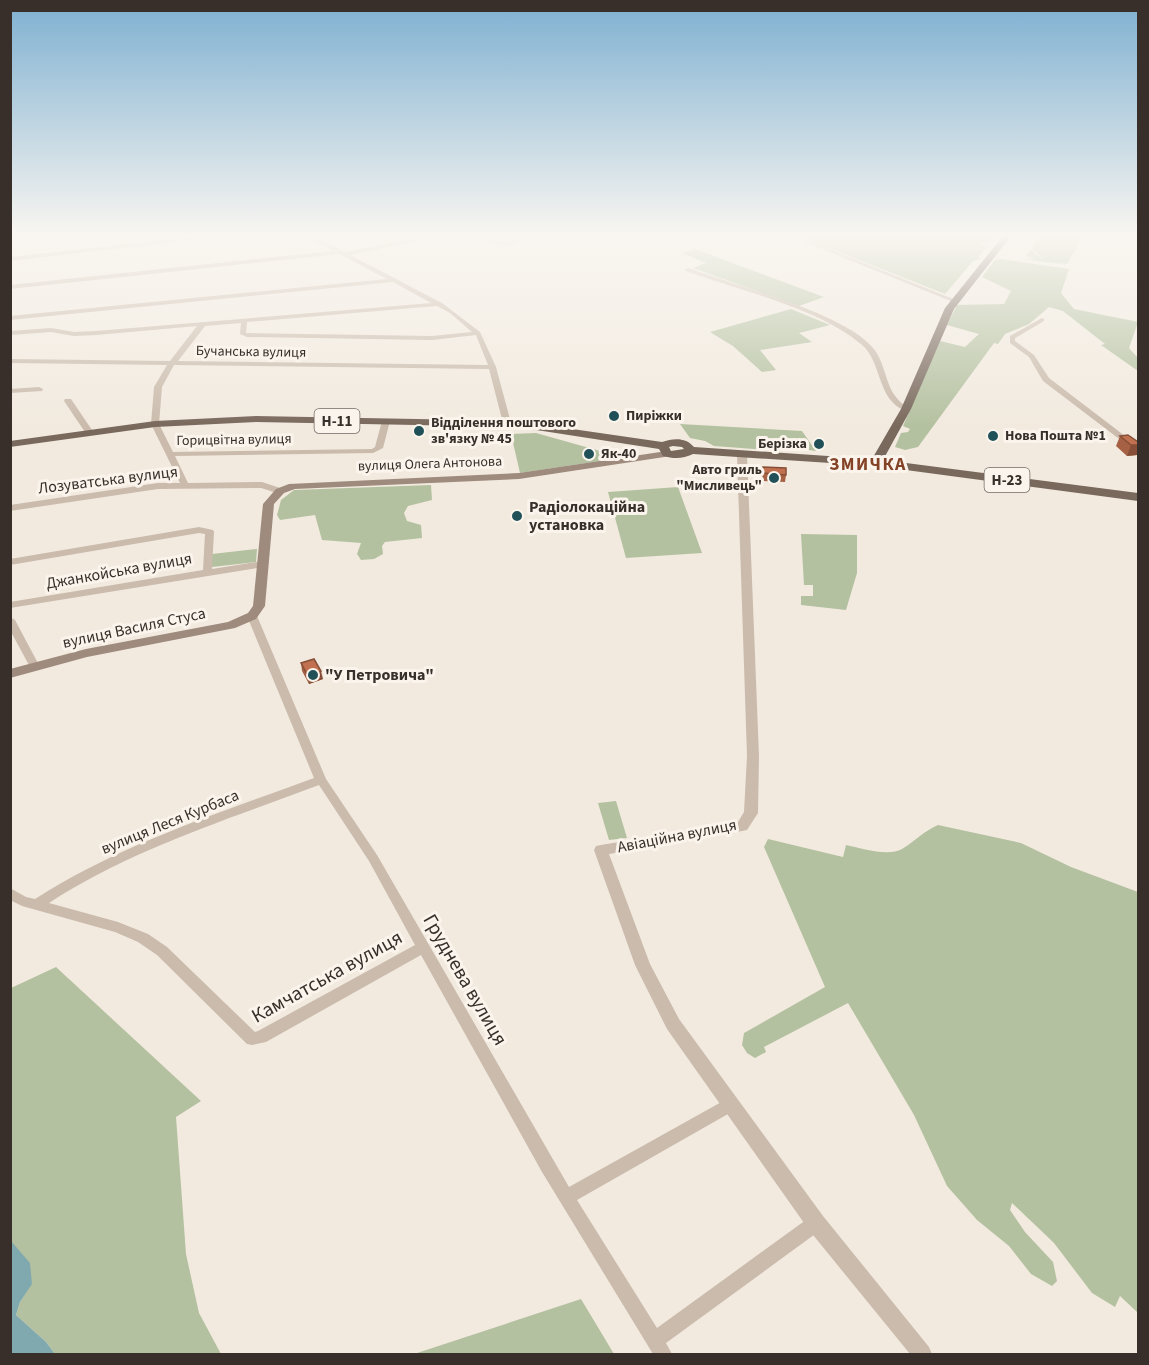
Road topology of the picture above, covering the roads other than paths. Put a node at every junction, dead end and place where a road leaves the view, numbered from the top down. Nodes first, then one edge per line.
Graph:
1 (195, 300) edge
2 (432, 300) edge
3 (775, 300) edge
4 (949, 300) edge
5 (955, 302) joint
6 (440, 304) junction
7 (10, 318) edge
8 (1042, 320) dead end
9 (244, 322) junction
10 (202, 325) junction
11 (10, 333) edge
12 (478, 333) junction
13 (10, 361) edge
14 (172, 363) junction
15 (492, 367) junction
16 (39, 389) dead end
17 (10, 391) edge
18 (68, 401) dead end
19 (906, 409) junction
20 (386, 421) junction
21 (507, 423) junction
22 (155, 424) junction
23 (90, 433) junction
24 (10, 444) edge
25 (1138, 449) edge
26 (665, 450) junction
27 (169, 454) junction
28 (742, 454) junction
29 (876, 463) junction
30 (186, 485) junction
31 (280, 491) junction
32 (1138, 497) edge
33 (10, 508) edge
34 (10, 562) edge
35 (263, 569) junction
36 (207, 572) junction
37 (10, 605) edge
38 (255, 611) junction
39 (10, 620) edge
40 (35, 667) junction
41 (10, 674) edge
42 (321, 780) junction
43 (10, 892) edge
44 (36, 904) junction
45 (423, 947) junction
46 (730, 1105) junction
47 (567, 1197) junction
48 (816, 1223) junction
49 (659, 1347) edge
50 (922, 1354) edge

1 - 7 street
2 - 6 street
3 - 19 street
4 - 5 street
5 - 19 main road
6 - 9 street
6 - 12 street
8 - 25 street
9 - 10 street
9 - 12 street
10 - 11 street
10 - 14 street
12 - 15 street
13 - 14 street, Бучанська вулиця
14 - 15 street, Бучанська вулиця
14 - 22 street
15 - 21 street
16 - 17 street
18 - 23 street
19 - 29 main road
20 - 21 main road, Н-11
20 - 22 main road, Н-11
20 - 27 street, Горицвітна вулиця
21 - 26 main road, Н-11
22 - 23 main road, Н-11
22 - 27 street
23 - 24 main road, Н-11
26 - 28 main road, Н-11
26 - 31 main road, вулиця Олега Антонова
27 - 30 street
28 - 29 main road, Н-11
28 - 46 street, Авіаційна вулиця
29 - 32 main road, Н-23
30 - 31 street, Лозуватська вулиця
30 - 33 street, Лозуватська вулиця
31 - 35 main road
34 - 36 street, Джанкойська вулиця
35 - 36 street
35 - 38 main road
36 - 37 street, Джанкойська вулиця
38 - 40 main road, вулиця Василя Стуса
38 - 42 street, Груднева вулиця
39 - 40 street
40 - 41 main road, вулиця Василя Стуса
42 - 44 street, вулиця Леся Курбаса
42 - 45 street, Груднева вулиця
43 - 44 street
44 - 45 street, Камчатська вулиця
45 - 47 street, Груднева вулиця
46 - 47 street
46 - 48 street, Авіаційна вулиця
47 - 49 street, Груднева вулиця
48 - 49 street
48 - 50 street, Авіаційна вулиця

